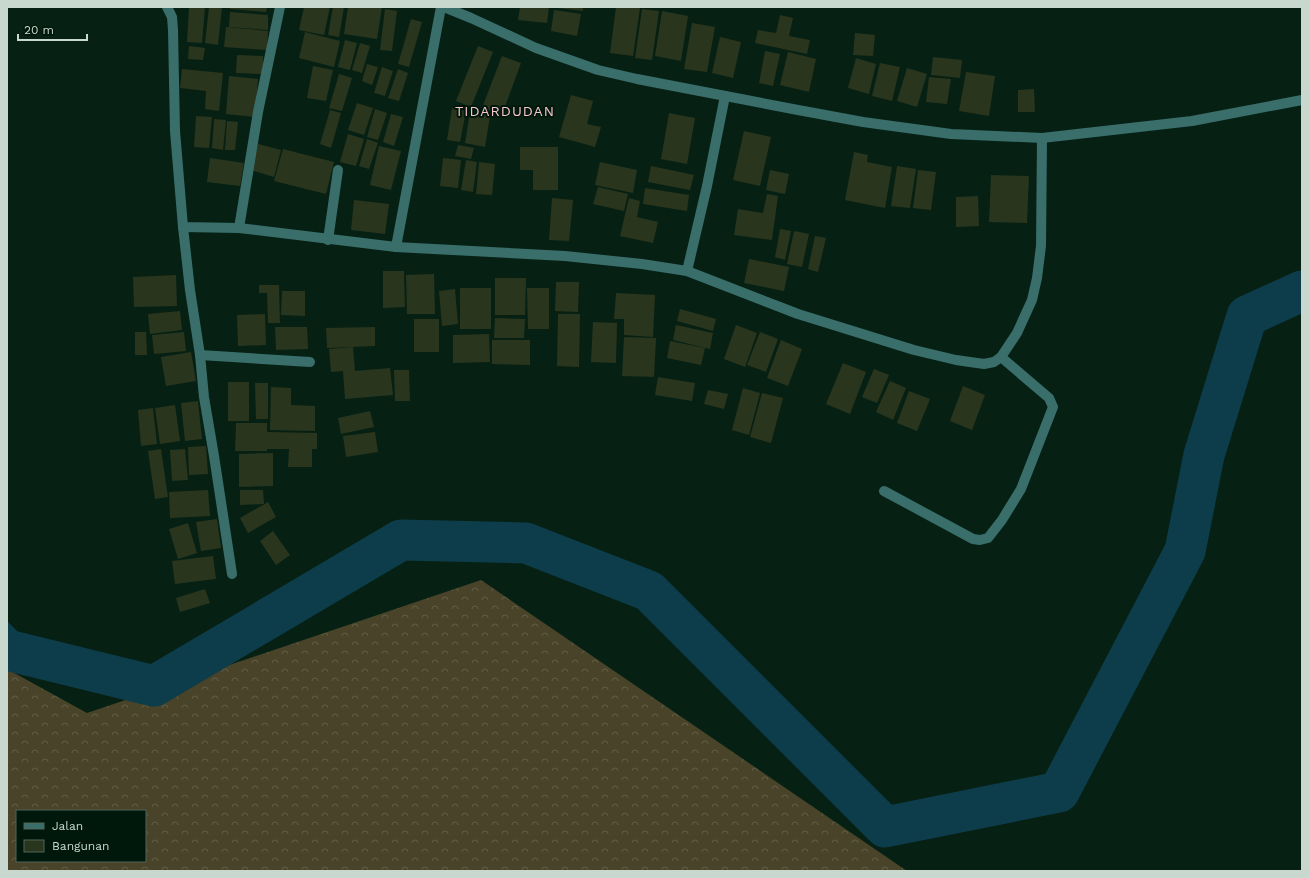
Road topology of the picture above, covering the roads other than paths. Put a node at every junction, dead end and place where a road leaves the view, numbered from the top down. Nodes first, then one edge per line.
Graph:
1 (167, 7) edge
2 (280, 7) edge
3 (443, 7) edge
4 (725, 96) junction
5 (1302, 100) edge
6 (1042, 138) junction
7 (338, 170) dead end
8 (184, 227) junction
9 (239, 228) junction
10 (328, 240) junction
11 (396, 247) junction
12 (687, 271) junction
13 (200, 355) junction
14 (1001, 358) junction
15 (310, 362) dead end
16 (884, 491) dead end
17 (232, 574) dead end

1 - 8 street
2 - 9 street
3 - 4 street
3 - 11 street
4 - 6 street
4 - 12 street
5 - 6 street
6 - 14 street
7 - 10 street
8 - 9 street
8 - 13 street
9 - 10 street
10 - 11 street
11 - 12 street
12 - 14 street
13 - 15 street
13 - 17 street
14 - 16 street

